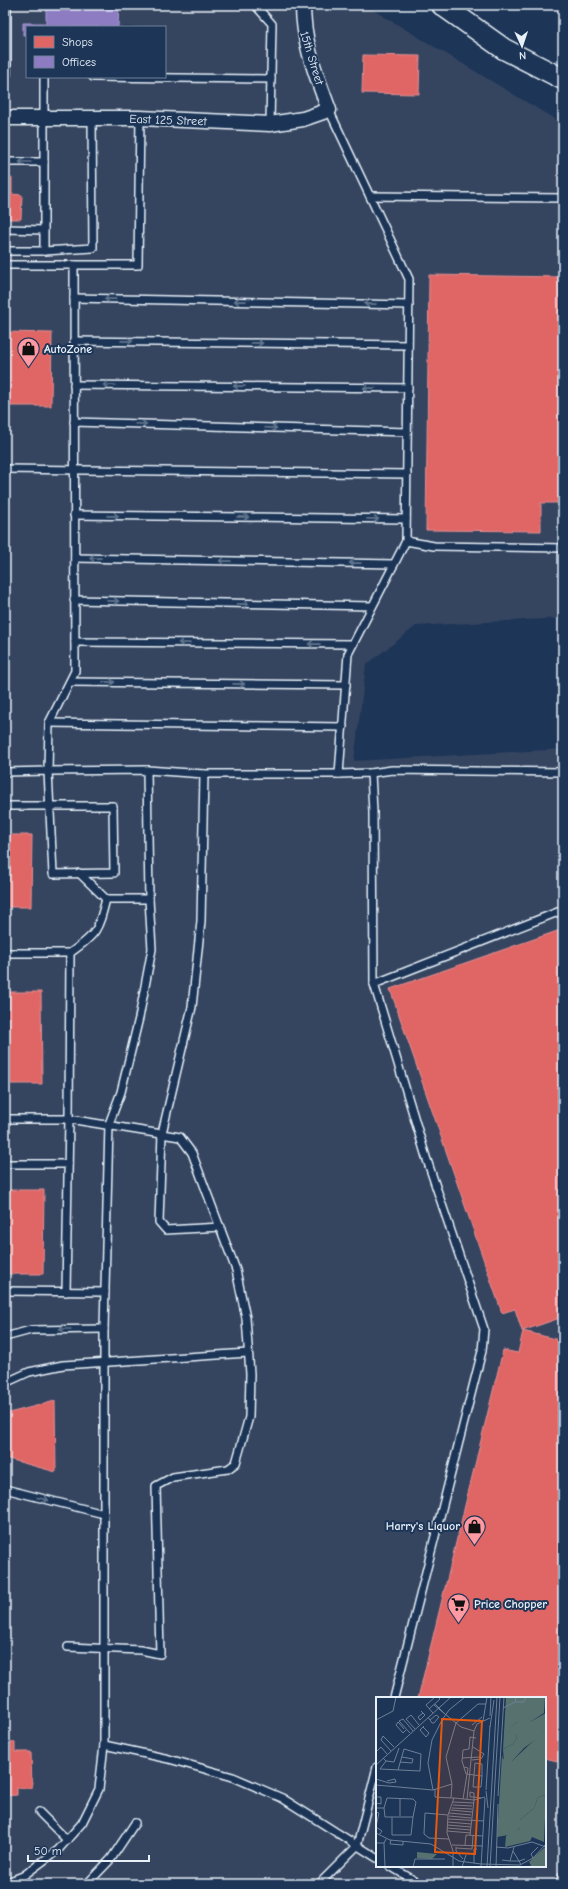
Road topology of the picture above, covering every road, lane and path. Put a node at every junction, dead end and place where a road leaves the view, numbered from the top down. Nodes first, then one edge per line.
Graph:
1 (6, 5) edge
2 (255, 5) edge
3 (303, 5) edge
4 (452, 8) edge
5 (5, 74) edge
6 (44, 78) edge
7 (166, 78) edge
8 (271, 79) junction
9 (563, 79) edge
10 (329, 110) junction
11 (5, 118) edge
12 (44, 118) junction
13 (92, 118) junction
14 (140, 118) junction
15 (270, 124) junction
16 (5, 162) edge
17 (44, 162) junction
18 (370, 196) junction
19 (563, 198) edge
20 (5, 229) edge
21 (44, 230) junction
22 (5, 251) edge
23 (44, 251) junction
24 (5, 265) edge
25 (74, 265) junction
26 (74, 298) junction
27 (409, 305) junction
28 (74, 341) junction
29 (408, 346) junction
30 (74, 385) junction
31 (408, 388) junction
32 (74, 422) junction
33 (408, 432) junction
34 (5, 469) edge
35 (74, 469) junction
36 (407, 474) junction
37 (74, 515) junction
38 (406, 519) junction
39 (406, 541) junction
40 (563, 548) edge
41 (75, 558) junction
42 (394, 564) junction
43 (74, 600) junction
44 (372, 606) junction
45 (75, 642) junction
46 (353, 644) junction
47 (70, 682) junction
48 (346, 685) junction
49 (50, 723) junction
50 (343, 726) junction
51 (147, 770) junction
52 (48, 771) junction
53 (5, 772) edge
54 (563, 772) edge
55 (371, 773) junction
56 (204, 774) junction
57 (339, 774) junction
58 (50, 805) junction
59 (5, 806) edge
60 (78, 873) junction
61 (149, 898) junction
62 (106, 899) junction
63 (563, 910) edge
64 (5, 953) edge
65 (70, 953) junction
66 (374, 984) junction
67 (5, 1118) edge
68 (69, 1119) junction
69 (109, 1124) junction
70 (162, 1133) junction
71 (5, 1164) edge
72 (68, 1164) junction
73 (221, 1227) junction
74 (5, 1291) edge
75 (66, 1292) junction
76 (105, 1292) junction
77 (104, 1329) junction
78 (5, 1337) edge
79 (248, 1353) junction
80 (104, 1363) junction
81 (5, 1383) edge
82 (5, 1489) edge
83 (104, 1514) junction
84 (68, 1647) dead end
85 (104, 1648) junction
86 (394, 1697) edge
87 (104, 1745) junction
88 (376, 1771) edge
89 (39, 1812) dead end
90 (135, 1823) dead end
91 (67, 1840) junction
92 (357, 1846) junction
93 (376, 1857) edge
94 (392, 1867) edge
95 (563, 1875) edge
96 (5, 1884) edge
97 (87, 1884) edge
98 (319, 1884) edge
99 (420, 1884) edge
100 (559, 1884) edge

1 - 5 lane
2 - 8 lane
3 - 10 street, 15th Street
4 - 9 main road
6 - 12 lane
7 - 8 lane
8 - 15 lane
10 - 15 street, East 125 Street
10 - 18 lane
11 - 12 street, East 125 Street
12 - 13 street, East 125 Street
12 - 17 lane
13 - 14 street, East 125 Street
13 - 23 lane
14 - 15 street, East 125 Street
14 - 25 lane
17 -> 16 lane
17 - 21 lane
18 - 19 lane
18 - 27 lane
20 - 21 lane
21 - 23 lane
22 - 23 lane
24 - 25 lane
25 - 26 lane
27 -> 26 lane
26 - 28 lane
27 - 29 lane
28 -> 29 lane
28 - 30 lane
29 - 31 lane
31 -> 30 lane
30 - 32 lane
31 - 33 lane
32 -> 33 lane
32 - 35 lane
33 - 36 lane
34 - 35 lane
35 - 36 lane
35 - 37 lane
36 - 38 lane
37 -> 38 lane
37 - 41 lane
38 - 39 lane
39 - 40 lane
39 - 42 lane
42 -> 41 lane
41 - 43 lane
42 - 44 lane
43 -> 44 lane
43 - 45 lane
44 - 46 lane
46 -> 45 lane
45 - 47 lane
46 - 48 lane
47 -> 48 lane
47 - 49 lane
48 - 50 lane
49 - 50 lane
49 - 52 lane
50 - 57 lane
51 - 52 lane
51 - 56 lane
51 - 61 lane
52 - 53 lane
52 - 58 lane
54 - 55 lane
55 - 57 lane
55 - 66 lane
56 - 57 lane
56 - 70 lane
58 - 59 lane
58 - 60 lane
58 - 60 lane
60 - 62 lane
61 - 62 lane
61 - 69 lane
62 - 65 lane
63 - 66 lane
64 - 65 lane
65 - 68 lane
66 - 86 lane
67 - 68 lane
68 - 69 lane
68 - 72 lane
69 - 70 lane
69 - 76 lane
70 - 73 lane
70 - 73 lane
71 - 72 lane
72 - 75 lane
73 - 79 lane
74 - 75 lane
75 - 76 lane
76 - 77 lane
77 -> 78 lane
77 - 80 lane
79 - 80 lane
79 - 85 lane
80 - 81 lane
80 - 83 lane
82 -> 83 lane
83 - 85 lane
84 - 85 lane
85 - 87 lane
87 - 91 lane
87 - 92 lane
88 - 92 lane
89 - 91 lane
90 - 97 lane
91 - 96 lane
92 - 93 lane
92 - 98 lane
94 - 99 lane
95 - 100 lane

